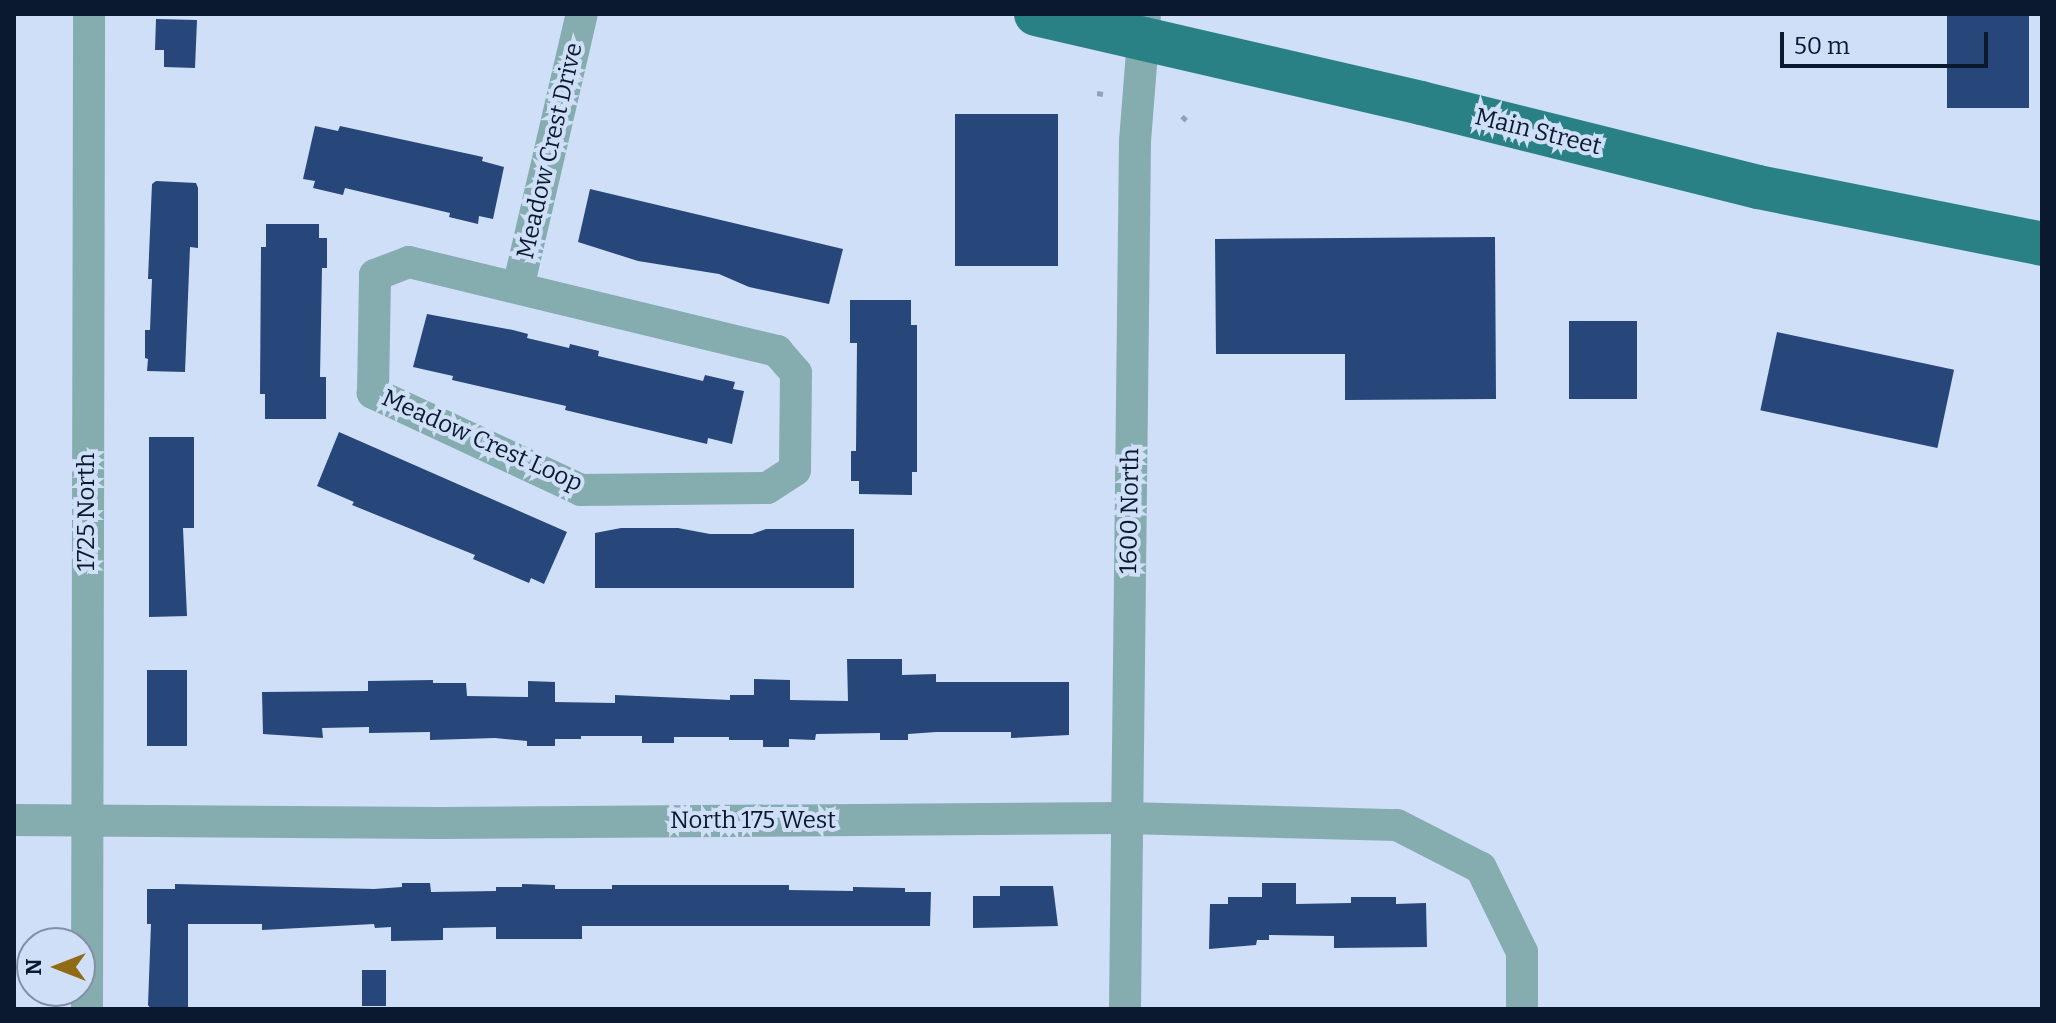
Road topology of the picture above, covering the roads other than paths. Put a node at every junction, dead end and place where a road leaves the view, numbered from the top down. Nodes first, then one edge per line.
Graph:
1 (89, 14) edge
2 (582, 14) edge
3 (1036, 14) edge
4 (1143, 27) edge
5 (2042, 244) edge
6 (518, 288) junction
7 (1125, 818) junction
8 (14, 820) edge
9 (86, 820) junction
10 (87, 1009) edge
11 (1125, 1009) edge
12 (1522, 1009) edge

1 - 9 street, 1725 North
2 - 6 street, Meadow Crest Drive
3 - 4 main road, Main Street
4 - 5 main road, Main Street
4 - 7 street, 1600 North
6 - 6 street, Meadow Crest Loop
7 - 9 street, North 175 West
7 - 11 street, 1600 North
7 - 12 street, North 175 West
8 - 9 street, North 175 West
9 - 10 street, 1725 North

